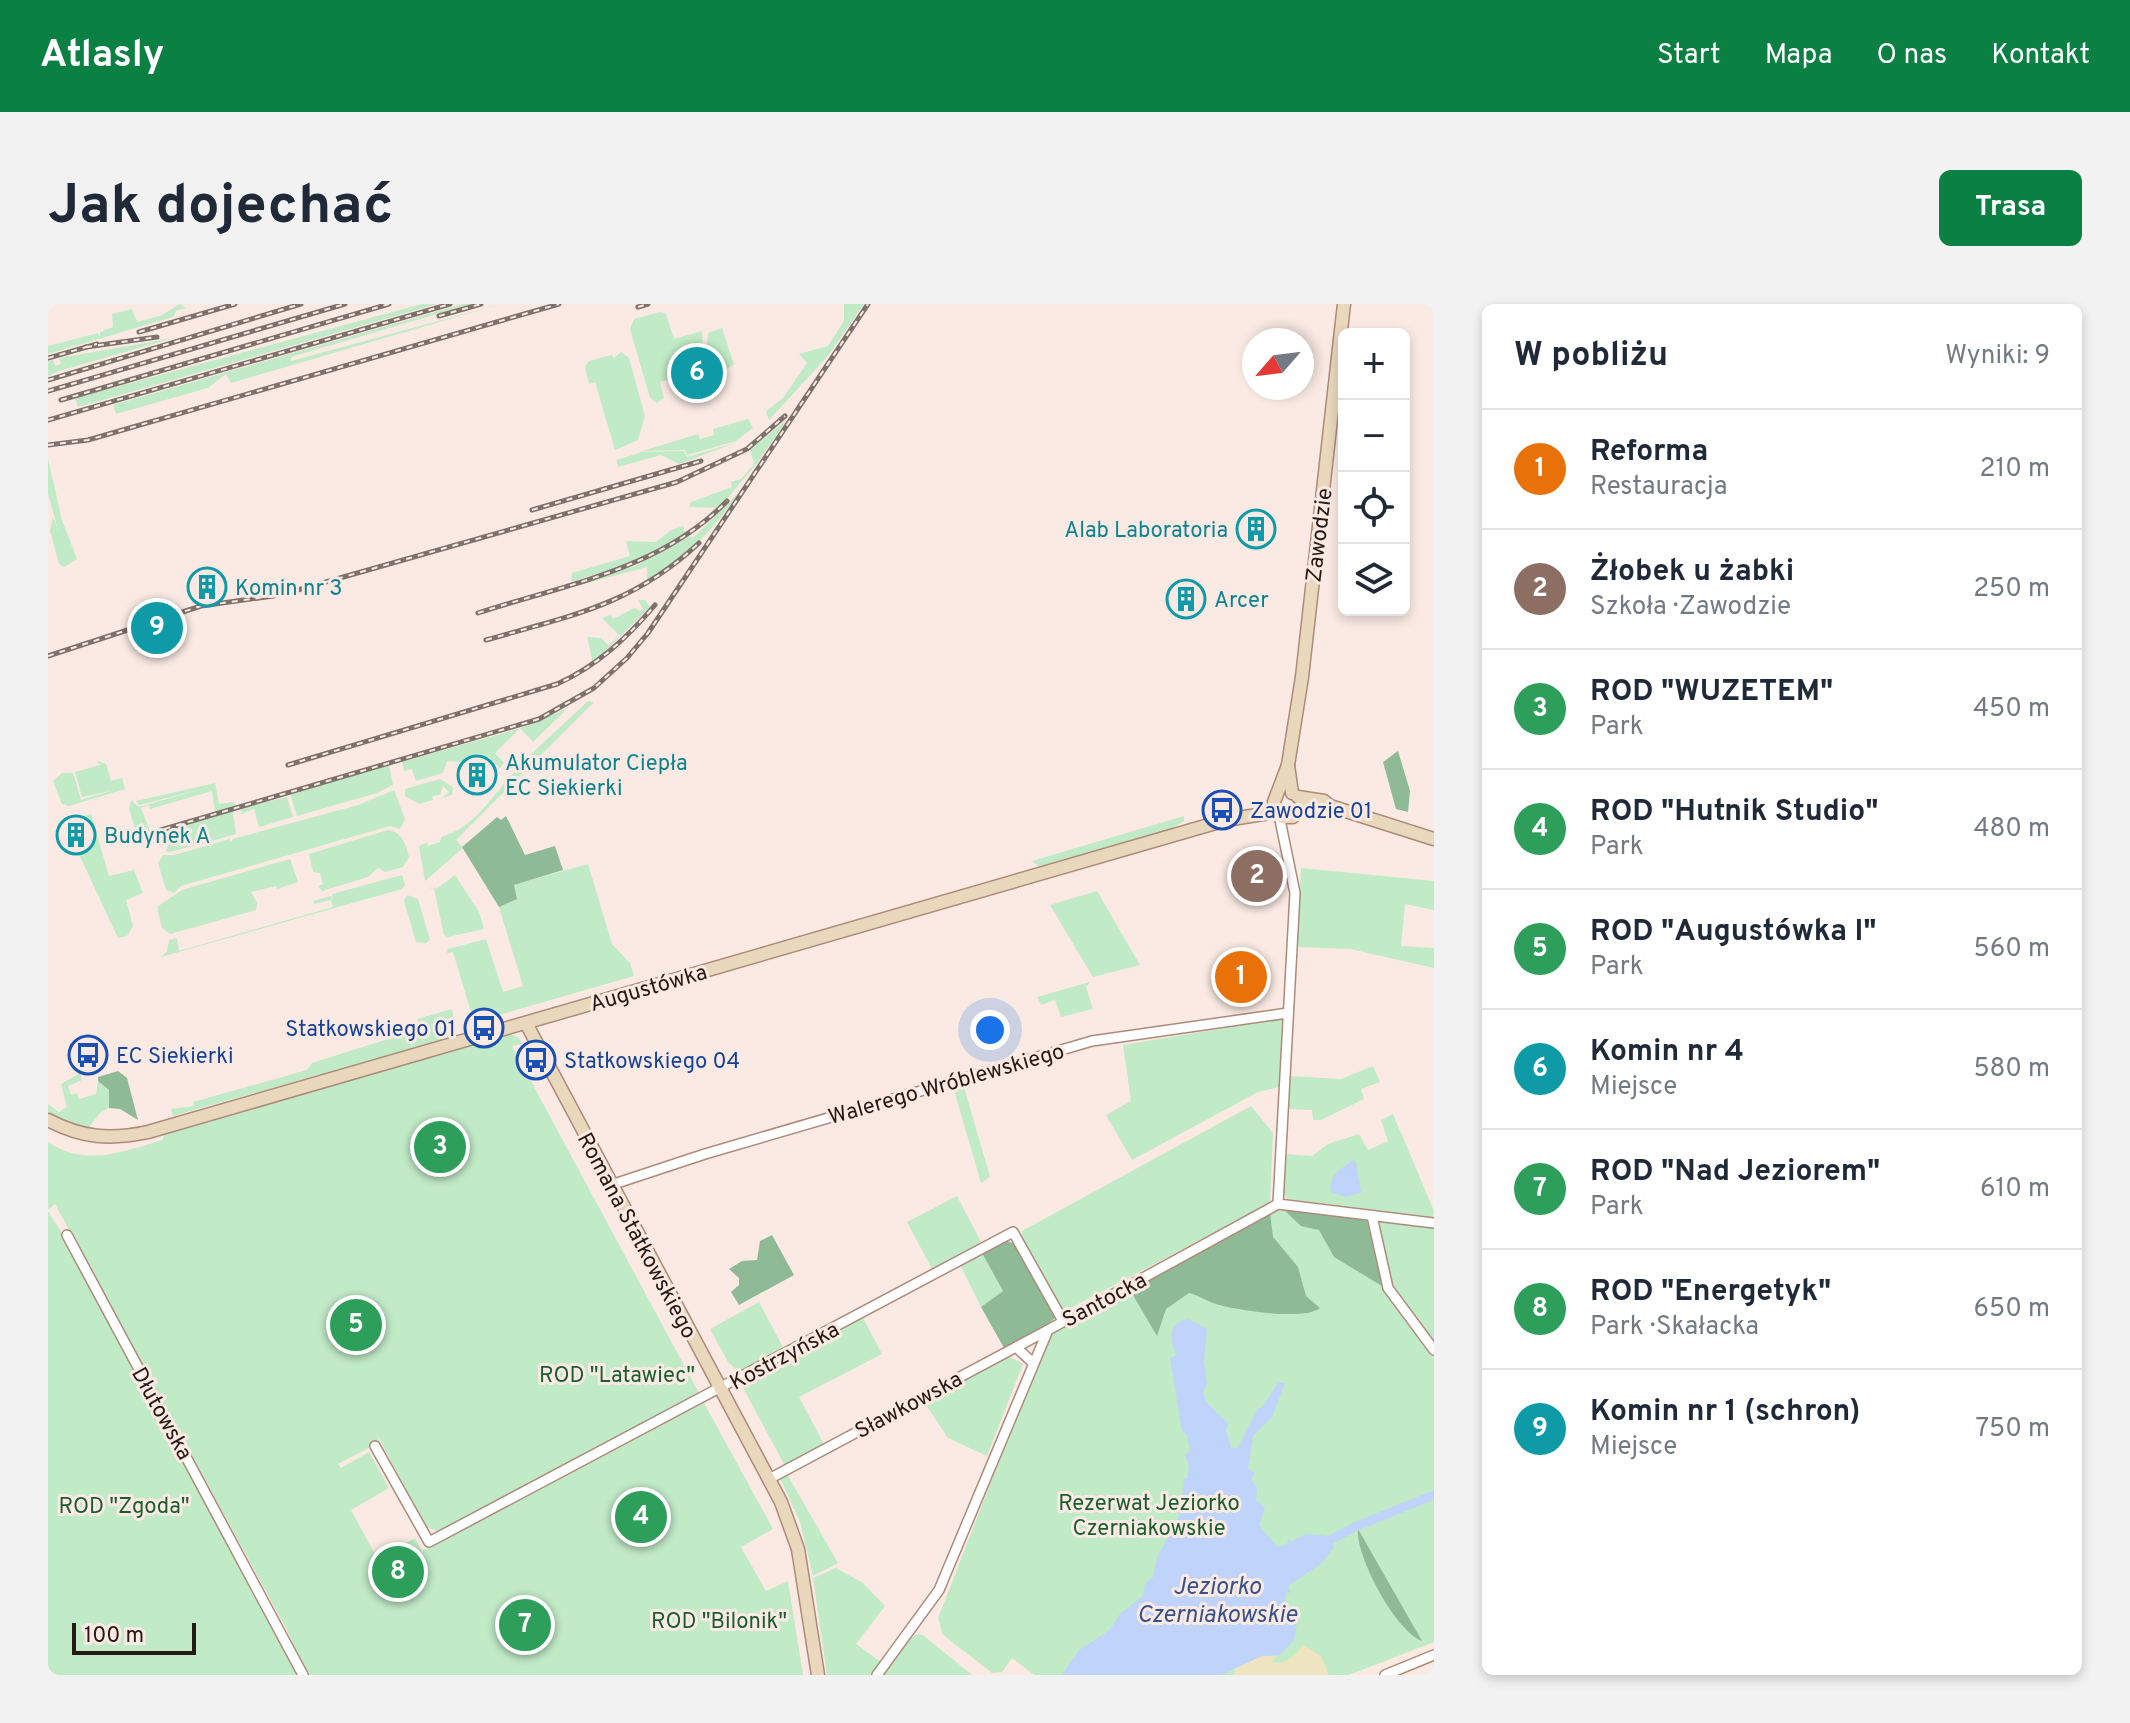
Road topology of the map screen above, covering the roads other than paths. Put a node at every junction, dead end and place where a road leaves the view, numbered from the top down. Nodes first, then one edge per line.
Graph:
1 (1344, 304) edge
2 (1286, 805) junction
3 (1434, 839) edge
4 (1288, 1013) junction
5 (526, 1023) junction
6 (48, 1120) edge
7 (611, 1185) junction
8 (1278, 1204) junction
9 (1372, 1216) junction
10 (1434, 1223) edge
11 (67, 1235) dead end
12 (1063, 1321) junction
13 (1048, 1330) junction
14 (1016, 1347) junction
15 (1434, 1350) edge
16 (1033, 1363) junction
17 (720, 1389) junction
18 (375, 1446) dead end
19 (769, 1479) junction
20 (1434, 1655) edge
21 (303, 1675) edge
22 (818, 1675) edge
23 (877, 1675) edge
24 (1385, 1675) edge

1 - 2 street, Zawodzie
2 - 3 street, Augustówka
2 - 4 street, Zawodzie
2 - 5 street, Augustówka
4 - 7 street, Walerego Wróblewskiego
4 - 8 street, Zawodzie
5 - 6 street, Augustówka
5 - 7 street, Romana Statkowskiego
7 - 17 street, Romana Statkowskiego
8 - 9 street
8 - 12 street, Santocka
9 - 10 street
9 - 15 street
11 - 21 street, Dłutowska
12 - 13 street, Santocka
12 - 17 street, Kostrzyńska
13 - 14 street, Sławkowska
13 - 16 street, Santocka
14 - 16 street
14 - 19 street, Sławkowska
16 - 23 street, Santocka
17 - 18 street, Kostrzyńska
17 - 19 street, Romana Statkowskiego
19 - 22 street, Romana Statkowskiego
20 - 24 street

